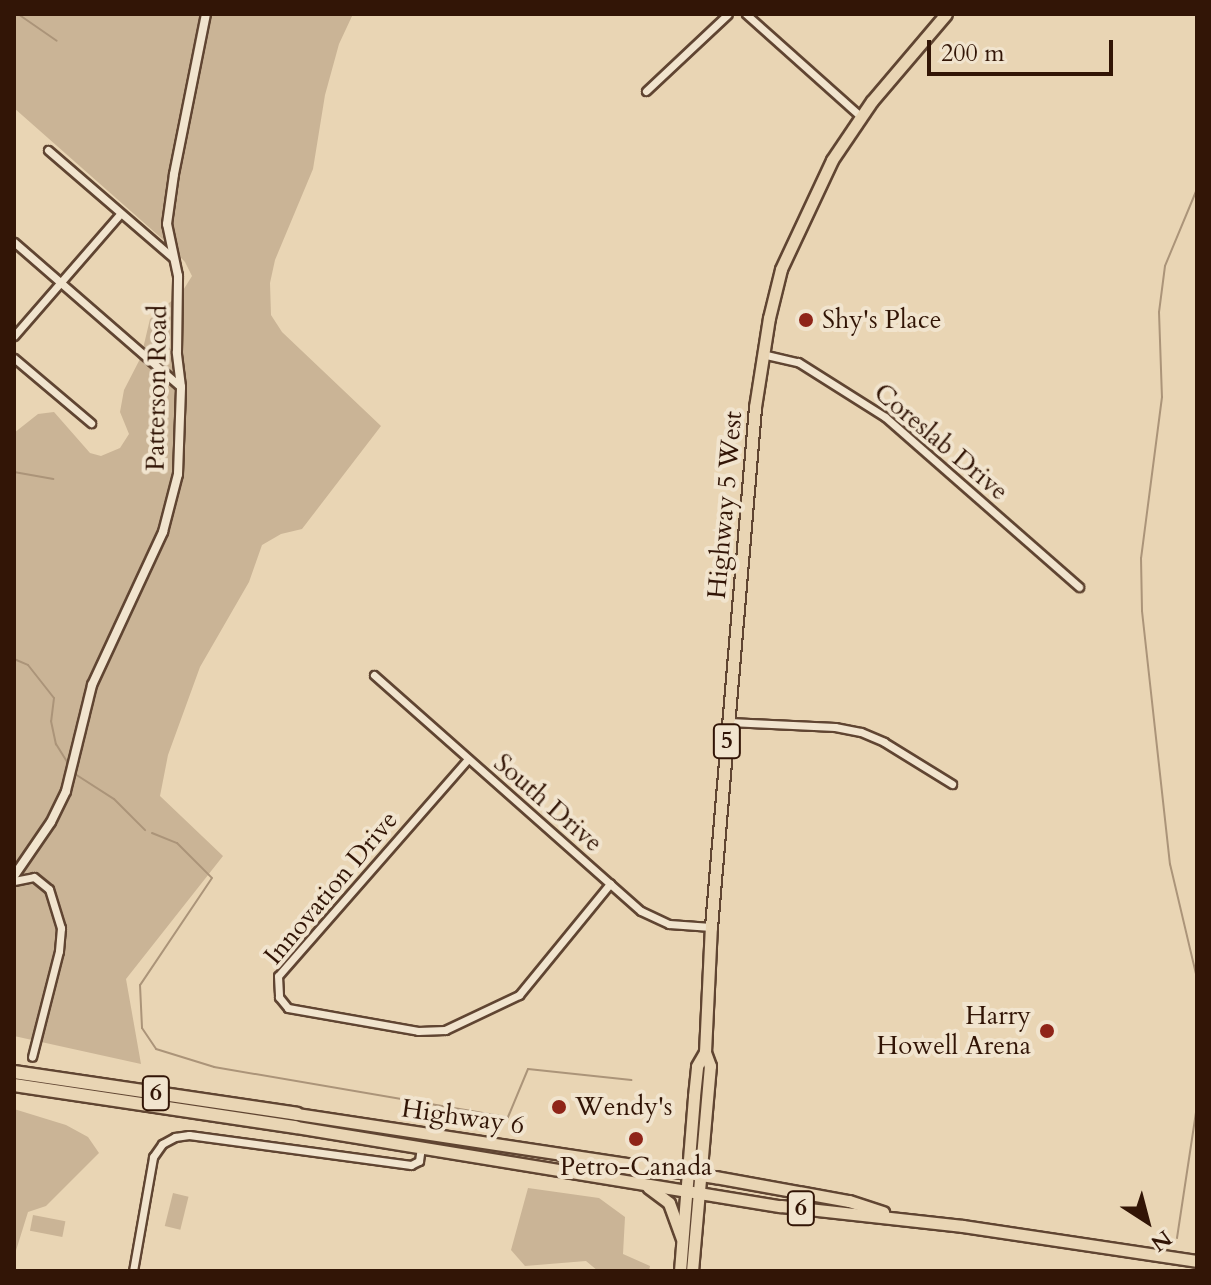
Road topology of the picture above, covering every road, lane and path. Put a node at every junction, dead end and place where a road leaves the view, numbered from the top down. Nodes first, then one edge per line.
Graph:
1 (206, 14) edge
2 (728, 14) edge
3 (746, 14) edge
4 (946, 14) edge
5 (646, 91) dead end
6 (860, 116) junction
7 (48, 150) dead end
8 (120, 214) junction
9 (14, 242) edge
10 (172, 257) junction
11 (60, 282) junction
12 (14, 336) edge
13 (762, 354) junction
14 (14, 358) edge
15 (181, 387) junction
16 (91, 423) dead end
17 (1079, 587) dead end
18 (374, 675) dead end
19 (729, 722) junction
20 (468, 759) junction
21 (952, 784) dead end
22 (14, 878) edge
23 (610, 884) junction
24 (711, 927) junction
25 (705, 1052) junction
26 (32, 1057) dead end
27 (14, 1072) edge
28 (14, 1085) edge
29 (296, 1120) junction
30 (437, 1142) junction
31 (421, 1146) junction
32 (688, 1173) junction
33 (701, 1174) junction
34 (640, 1182) junction
35 (686, 1190) junction
36 (699, 1193) junction
37 (903, 1218) junction
38 (682, 1238) junction
39 (1197, 1261) edge
40 (133, 1271) edge
41 (680, 1271) edge
42 (692, 1271) edge

1 - 10 street, Patterson Road
2 - 5 street
3 - 6 street
4 - 6 main road, Highway 5 West / 5
6 - 13 main road, Highway 5 West / 5
7 - 8 street
8 - 10 street
8 - 11 street
9 - 11 street
10 - 15 street, Patterson Road
11 - 12 street
11 - 15 street
13 - 17 street, Coreslab Drive
13 - 19 main road, Highway 5 West / 5
14 - 16 street
15 - 22 street, Patterson Road
18 - 20 street, South Drive
19 - 21 street
19 - 24 main road, Highway 5 West / 5
20 - 23 street, South Drive
20 - 23 street, Innovation Drive
22 - 26 street
23 - 24 street, South Drive
24 - 25 main road, Highway 5 West / 5
25 - 32 main road, Highway 5 West / 5
25 - 33 main road, Highway 5 West / 5
27 - 29 highway, Highway 6 / 6
28 - 29 highway, Highway 6 / 6
29 - 30 main road, Highway 6 / 6
29 - 31 main road, Highway 6 / 6
30 - 31 main road, Highway 6 / 6
30 - 32 main road, Highway 6 / 6
30 - 34 main road, Highway 6 / 6
31 - 40 street
32 - 33 main road, Highway 6 / 6
32 - 35 main road, 5
33 - 36 main road, 5
33 - 37 main road, Highway 6 / 6
34 - 35 main road, Highway 6 / 6
34 - 38 main road
35 - 36 main road, Highway 6 / 6
35 - 38 main road, 5
36 - 37 main road, Highway 6 / 6
36 - 42 main road, 5
37 - 39 main road, Highway 6 / 6
38 - 41 main road, 5

